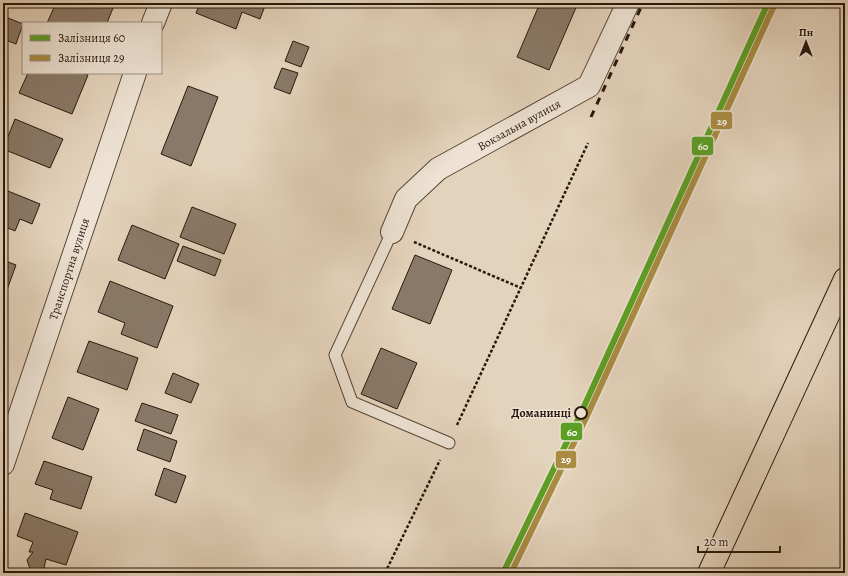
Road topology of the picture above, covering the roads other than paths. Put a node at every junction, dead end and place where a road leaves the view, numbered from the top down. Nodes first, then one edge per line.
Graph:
1 (161, 3) edge
2 (628, 3) edge
3 (153, 22) edge
4 (135, 74) edge
5 (392, 232) joint
6 (845, 279) edge
7 (449, 443) road end
8 (3, 464) edge
9 (709, 573) edge

1 - 3 street
2 - 5 street, Вокзальна вулиця
4 - 8 street, Транспортна вулиця
5 - 7 lane
6 - 9 main road

